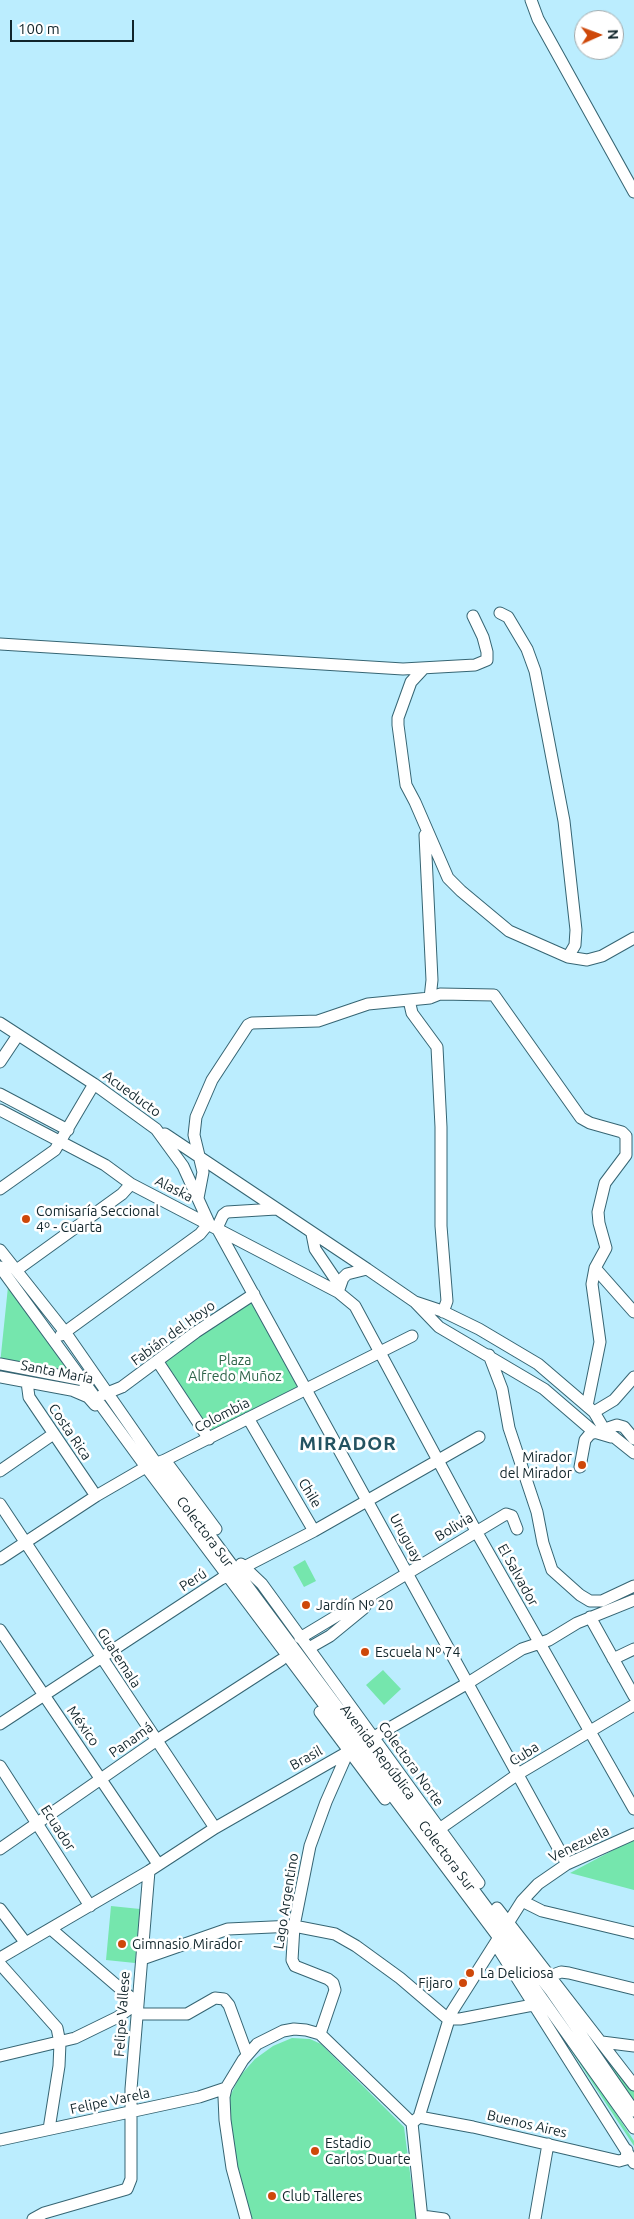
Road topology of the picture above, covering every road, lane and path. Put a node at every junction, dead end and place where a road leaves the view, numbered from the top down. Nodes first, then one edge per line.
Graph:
1 (531, 0) edge
2 (634, 192) edge
3 (500, 613) dead end
4 (473, 616) dead end
5 (0, 644) edge
6 (424, 668) junction
7 (424, 824) junction
8 (634, 938) edge
9 (568, 957) junction
10 (430, 998) junction
11 (409, 1000) junction
12 (0, 1023) edge
13 (18, 1035) junction
14 (0, 1062) edge
15 (94, 1084) junction
16 (0, 1094) edge
17 (0, 1110) edge
18 (151, 1125) junction
19 (68, 1130) junction
20 (60, 1142) junction
21 (201, 1158) junction
22 (131, 1184) junction
23 (0, 1189) edge
24 (198, 1198) junction
25 (276, 1209) junction
26 (213, 1225) junction
27 (312, 1234) junction
28 (0, 1250) edge
29 (0, 1266) edge
30 (595, 1268) junction
31 (18, 1269) junction
32 (367, 1269) junction
33 (339, 1289) junction
34 (254, 1294) junction
35 (415, 1302) junction
36 (444, 1312) junction
37 (634, 1312) edge
38 (66, 1332) junction
39 (412, 1336) dead end
40 (55, 1340) junction
41 (380, 1353) junction
42 (489, 1355) junction
43 (158, 1362) junction
44 (0, 1364) edge
45 (634, 1377) edge
46 (1, 1378) edge
47 (98, 1381) junction
48 (27, 1382) junction
49 (85, 1382) junction
50 (306, 1390) junction
51 (74, 1391) junction
52 (108, 1394) junction
53 (95, 1396) junction
54 (590, 1409) junction
55 (248, 1418) junction
56 (599, 1430) junction
57 (52, 1435) junction
58 (480, 1437) dead end
59 (210, 1438) junction
60 (634, 1440) edge
61 (634, 1453) edge
62 (438, 1461) junction
63 (152, 1465) junction
64 (580, 1468) dead end
65 (0, 1471) edge
66 (96, 1496) junction
67 (368, 1501) junction
68 (0, 1504) edge
69 (517, 1529) dead end
70 (476, 1531) junction
71 (314, 1532) junction
72 (26, 1542) junction
73 (0, 1559) edge
74 (408, 1572) junction
75 (233, 1574) junction
76 (634, 1586) edge
77 (374, 1593) junction
78 (634, 1600) edge
79 (590, 1617) junction
80 (0, 1630) edge
81 (300, 1638) junction
82 (539, 1643) junction
83 (309, 1648) junction
84 (634, 1650) edge
85 (101, 1658) junction
86 (613, 1659) junction
87 (281, 1660) junction
88 (468, 1683) junction
89 (43, 1696) junction
90 (634, 1696) edge
91 (634, 1705) edge
92 (0, 1724) edge
93 (590, 1731) junction
94 (157, 1740) junction
95 (361, 1745) junction
96 (0, 1766) edge
97 (518, 1774) junction
98 (102, 1779) junction
99 (634, 1809) edge
100 (37, 1822) junction
101 (215, 1828) junction
102 (436, 1831) junction
103 (634, 1834) edge
104 (0, 1849) edge
105 (567, 1864) junction
106 (154, 1867) junction
107 (522, 1901) junction
108 (90, 1906) junction
109 (0, 1909) edge
110 (294, 1926) junction
111 (51, 1929) junction
112 (634, 1933) edge
113 (502, 1934) junction
114 (25, 1942) junction
115 (0, 1958) edge
116 (142, 1959) junction
117 (0, 1964) edge
118 (550, 1976) junction
119 (634, 1989) edge
120 (533, 2005) junction
121 (138, 2008) junction
122 (448, 2019) junction
123 (320, 2034) junction
124 (60, 2042) junction
125 (602, 2042) junction
126 (634, 2046) edge
127 (247, 2054) junction
128 (0, 2056) edge
129 (634, 2085) edge
130 (226, 2088) junction
131 (634, 2111) edge
132 (133, 2112) junction
133 (416, 2120) junction
134 (634, 2128) edge
135 (49, 2129) junction
136 (0, 2140) edge
137 (548, 2144) junction
138 (627, 2150) junction
139 (634, 2163) edge
140 (422, 2217) edge
141 (244, 2218) edge
142 (33, 2219) edge
143 (444, 2219) edge
144 (535, 2219) edge

1 - 2 street
3 - 9 street
4 - 6 street
5 - 6 street
6 - 7 street
7 - 9 street
7 - 10 street
8 - 9 street
10 - 11 street
10 - 30 street
11 - 21 street
11 - 36 street
12 - 13 street, Acueducto
13 - 14 street
13 - 15 street, Acueducto
15 - 18 street, Acueducto
15 - 19 street
16 - 19 street
17 - 20 street, Alaska
18 - 21 street
18 - 24 street, Acueducto
19 - 20 street
20 - 22 street, Alaska
20 - 23 street
21 - 24 street
21 - 25 street
22 - 26 street, Alaska
22 - 31 street
24 - 26 street, Acueducto
25 - 26 street
25 - 27 street
26 - 33 street, Alaska
26 - 34 street, Uruguay
26 - 38 street
27 - 32 street
27 - 33 street
28 - 31 street
29 - 40 street
30 - 37 street
30 - 54 street
31 - 38 street
32 - 33 street
32 - 35 street
33 - 41 street, El Salvador
34 - 43 street, Fabián del Hoyo
34 - 50 street, Uruguay
35 - 36 street
35 - 42 street
36 - 54 street
38 - 40 street
38 - 47 street
39 - 41 street, Colombia
40 - 49 street
41 - 50 street, Colombia
41 - 62 street, El Salvador
42 - 56 street
42 - 76 street
43 - 52 street, Fabián del Hoyo
43 - 59 street
44 - 49 street, Santa María
45 - 54 street
46 - 48 street, Santa María
47 - 49 street, Santa María
47 - 52 street
48 - 51 street, Santa María
48 - 57 street, Costa Rica
49 - 53 street
50 - 55 street, Colombia
50 - 67 street, Uruguay
51 - 53 street, Santa María
51 - 63 street, Colectora Sur
52 - 53 street, Santa María
52 - 63 street
53 - 63 street
54 - 56 street
55 - 59 street, Colombia
55 - 71 street, Chile
56 - 60 street
56 - 61 street
56 - 64 street
57 - 65 street
57 - 66 street, Costa Rica
58 - 62 street, Perú
59 - 63 street, Colombia
62 - 67 street, Perú
62 - 70 street, El Salvador
63 - 66 street, Colombia
63 - 75 street, Colectora Sur
63 - 75 street, Colectora Norte
66 - 72 street, Colombia
67 - 71 street, Perú
67 - 74 street, Uruguay
68 - 72 street, Guatemala
69 - 70 street, Bolivia
70 - 74 street, Bolivia
70 - 82 street, El Salvador
71 - 75 street, Perú
72 - 73 street, Colombia
72 - 85 street, Guatemala
74 - 77 street, Bolivia
74 - 88 street, Uruguay
75 - 81 street, Colectora Norte
75 - 85 street, Perú
75 - 87 street, Colectora Sur
75 - 95 street, Avenida República
77 - 81 street, Bolivia
77 - 83 street, Bolivia
78 - 79 street, Brasil
79 - 82 street, Brasil
79 - 86 street
80 - 89 street, México
81 - 83 street, Colectora Norte
82 - 88 street, Brasil
82 - 93 street, El Salvador
83 - 95 street, Colectora Norte
84 - 86 street
85 - 89 street, Perú
85 - 94 street, Guatemala
86 - 90 street
87 - 94 street, Panamá
87 - 95 street, Colectora Sur
88 - 95 street, Brasil
88 - 97 street, Uruguay
89 - 92 street, Perú
89 - 98 street, México
91 - 93 street, Cuba
93 - 97 street, Cuba
93 - 99 street, El Salvador
94 - 98 street, Panamá
94 - 101 street, Guatemala
95 - 101 street, Brasil
95 - 102 street, Colectora Norte
95 - 110 street, Lago Argentino
95 - 113 street, Colectora Sur
96 - 100 street, Ecuador
97 - 102 street, Cuba
97 - 105 street, Uruguay
98 - 100 street, Panamá
98 - 106 street, México
100 - 104 street, Panamá
100 - 108 street, Ecuador
101 - 106 street, Brasil
102 - 113 street, Colectora Norte
103 - 105 street, Venezuela
105 - 107 street, Venezuela
106 - 108 street, Brasil
106 - 116 street
107 - 112 street
107 - 113 street, Venezuela
108 - 111 street, Brasil
109 - 114 street
110 - 116 street, Felipe Vallese
110 - 122 street, Felipe Vallese
110 - 123 street, Lago Argentino
111 - 114 street, Brasil
111 - 121 street
113 - 118 street, Colectora Norte
113 - 120 street, Colectora Sur
113 - 122 street, Venezuela
113 - 131 street
113 - 134 street
114 - 115 street, Brasil
116 - 121 street, Felipe Vallese
117 - 124 street
118 - 119 street
118 - 125 street, Colectora Norte
120 - 122 street
120 - 138 street, Colectora Sur
121 - 124 street
121 - 127 street
121 - 132 street, Felipe Vallese
122 - 133 street, Venezuela
123 - 127 street
123 - 133 street
124 - 128 street
124 - 135 street
125 - 126 street
125 - 129 street, Colectora Norte
127 - 130 street
130 - 132 street, Felipe Varela
130 - 141 street
132 - 135 street, Felipe Varela
132 - 142 street, Felipe Vallese
133 - 137 street, Buenos Aires
133 - 140 street
135 - 136 street, Felipe Varela
137 - 138 street, Buenos Aires
137 - 144 street
138 - 139 street, Colectora Sur
140 - 143 street

